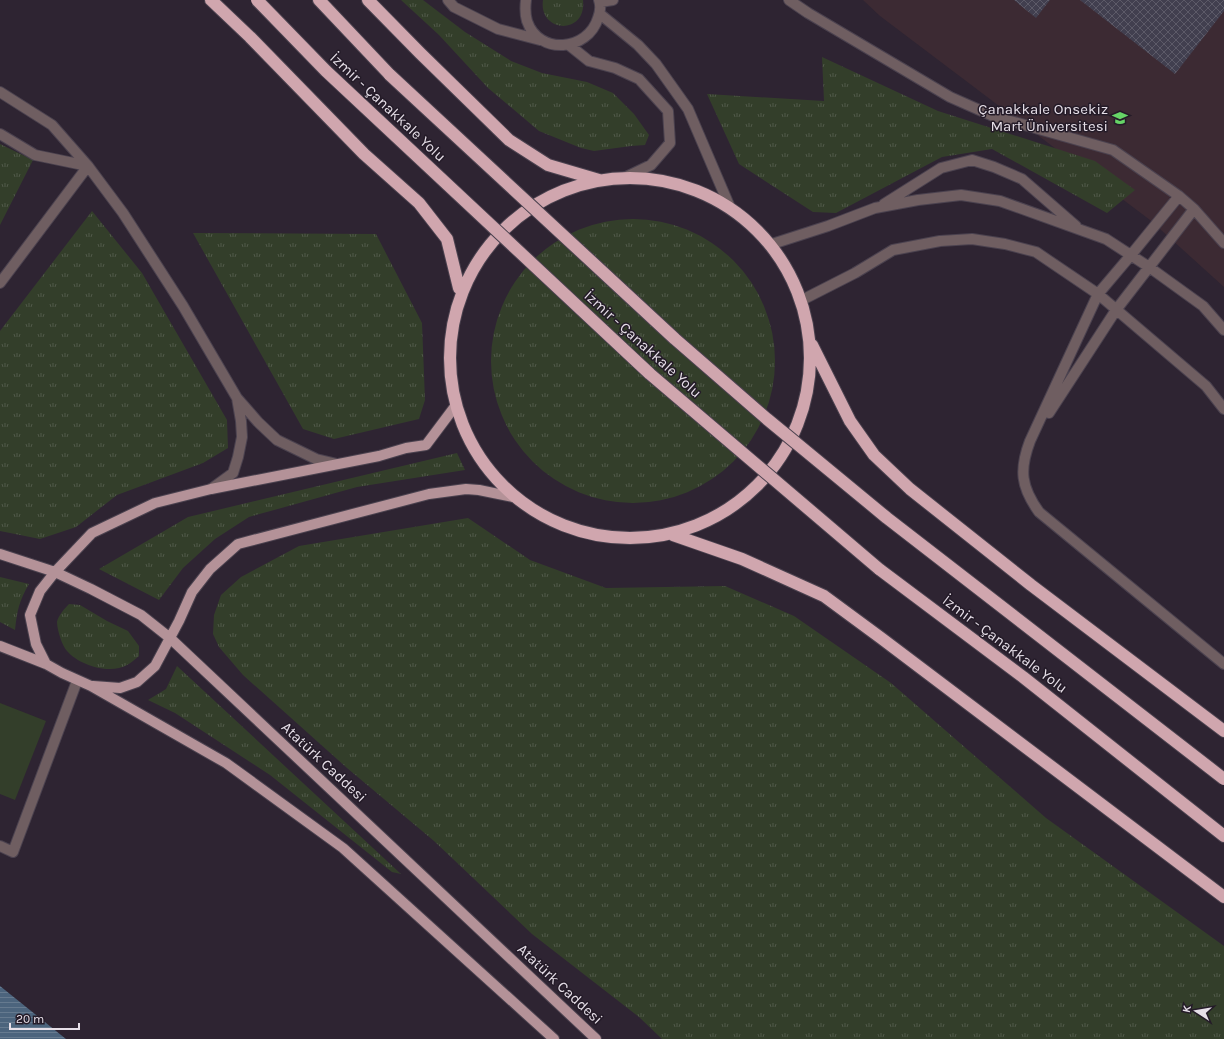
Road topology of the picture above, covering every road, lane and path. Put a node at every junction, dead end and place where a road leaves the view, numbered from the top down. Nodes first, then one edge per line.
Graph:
1 (211, 0) edge
2 (257, 0) edge
3 (319, 0) edge
4 (368, 0) edge
5 (448, 0) edge
6 (526, 0) edge
7 (613, 0) edge
8 (789, 0) edge
9 (600, 1) edge
10 (600, 14) junction
11 (544, 41) junction
12 (568, 45) junction
13 (0, 92) edge
14 (0, 134) edge
15 (88, 166) junction
16 (624, 178) junction
17 (600, 180) junction
18 (1179, 196) junction
19 (729, 205) junction
20 (879, 207) junction
21 (1194, 209) junction
22 (1080, 230) junction
23 (1224, 243) edge
24 (769, 245) junction
25 (1131, 255) junction
26 (1149, 267) junction
27 (0, 283) edge
28 (459, 288) junction
29 (1098, 294) junction
30 (802, 300) junction
31 (1116, 310) junction
32 (1224, 330) edge
33 (812, 345) junction
34 (237, 398) junction
35 (456, 405) junction
36 (1224, 409) edge
37 (1030, 442) junction
38 (336, 464) junction
39 (211, 489) junction
40 (514, 497) junction
41 (673, 535) junction
42 (0, 554) edge
43 (56, 572) junction
44 (170, 638) junction
45 (0, 646) edge
46 (46, 664) junction
47 (1224, 664) edge
48 (77, 680) junction
49 (91, 686) junction
50 (1224, 731) edge
51 (1224, 779) edge
52 (1224, 836) edge
53 (0, 846) edge
54 (1224, 897) edge
55 (552, 1038) edge
56 (596, 1039) edge

1 - 28 highway
2 - 52 highway, İzmir - Çanakkale Yolu, bridge
3 - 51 highway, İzmir - Çanakkale Yolu, bridge
4 - 17 highway
5 - 11 street
6 - 11 street
7 - 9 street
8 - 18 street
9 - 10 street
10 - 12 street
10 - 19 street
11 - 12 street
12 - 16 street
13 - 15 street
14 - 15 street
15 - 27 street
15 - 34 street
16 - 17 highway
16 - 19 highway
17 - 28 highway
18 - 21 street
18 - 25 street
19 - 24 highway
20 - 22 street
20 - 22 street
20 - 24 street
21 - 23 street
21 - 26 street
22 - 25 street
24 - 30 highway
25 - 26 street
25 - 29 street
26 - 31 street
26 - 32 street
28 - 35 highway
29 - 30 street
29 - 31 street
29 - 37 street
30 - 33 highway
31 - 36 street
31 - 37 street
33 - 41 highway
33 - 50 highway
34 - 38 street
34 - 39 street
35 - 38 main road
35 - 40 highway
37 - 47 street
38 - 39 main road
39 - 43 main road
40 - 41 highway
40 - 44 main road
41 - 54 highway
42 - 43 main road, Atatürk Caddesi
43 - 44 main road, Atatürk Caddesi
43 - 46 main road
44 - 49 main road
44 - 56 main road, Atatürk Caddesi
45 - 46 main road
46 - 48 main road
48 - 49 main road
48 - 53 street
49 - 55 main road

